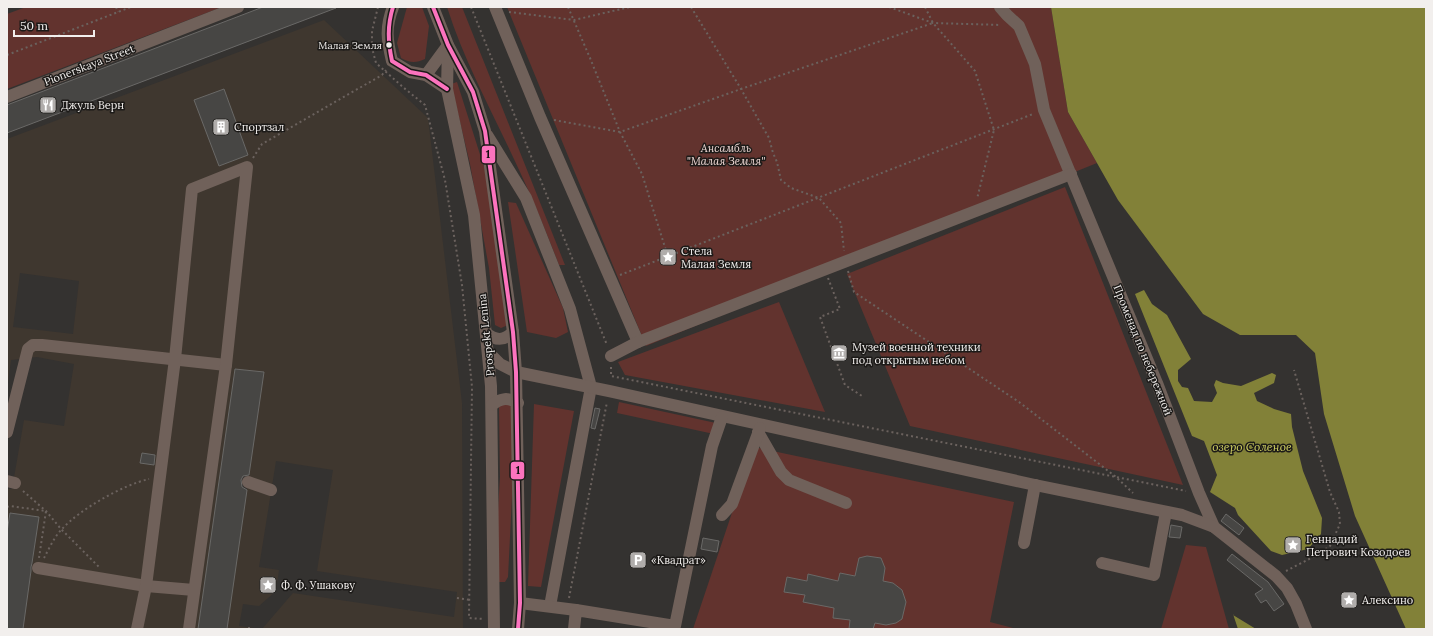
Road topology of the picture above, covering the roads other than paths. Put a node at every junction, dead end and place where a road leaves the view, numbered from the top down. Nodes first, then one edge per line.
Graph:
1 (238, 7) edge
2 (393, 7) edge
3 (433, 7) edge
4 (1000, 7) edge
5 (495, 9) edge
6 (448, 45) junction
7 (426, 75) junction
8 (447, 89) junction
9 (7, 97) edge
10 (485, 130) junction
11 (1071, 174) junction
12 (513, 332) junction
13 (486, 333) junction
14 (638, 342) junction
15 (488, 352) junction
16 (611, 356) road end
17 (175, 359) junction
18 (226, 365) junction
19 (516, 372) junction
20 (491, 386) junction
21 (590, 387) junction
22 (518, 403) junction
23 (492, 405) junction
24 (722, 417) junction
25 (759, 429) junction
26 (7, 432) edge
27 (248, 482) dead end
28 (1034, 485) junction
29 (271, 490) dead end
30 (846, 503) dead end
31 (1166, 512) junction
32 (722, 515) dead end
33 (1214, 527) junction
34 (1024, 544) dead end
35 (1102, 563) dead end
36 (38, 568) road end
37 (146, 586) junction
38 (194, 590) junction
39 (520, 603) junction
40 (550, 606) junction
41 (572, 609) junction
42 (490, 624) edge
43 (137, 629) edge
44 (189, 629) edge
45 (518, 629) edge
46 (574, 629) edge
47 (1306, 629) edge

1 - 9 street, Pionerskaya Street
2 - 7 street
3 - 6 street, Prospekt Lenina
4 - 11 street, Променад по небережной
5 - 14 street
6 - 7 street
6 - 8 street, Prospekt Lenina
6 - 10 street, Prospekt Lenina
7 - 8 street
8 - 13 street, Prospekt Lenina
10 - 12 street, Prospekt Lenina
10 - 21 street, Prospekt Lenina
11 - 14 street
11 - 33 street, Променад по небережной
12 - 13 street
12 - 19 street, Prospekt Lenina
13 - 15 street, Prospekt Lenina
14 - 16 street
15 - 19 street
15 - 20 street, Prospekt Lenina
17 - 18 street
17 - 18 street
17 - 26 street
17 - 37 street
18 - 38 street
19 - 20 street
19 - 21 street
19 - 22 street, Prospekt Lenina
20 - 23 street, Prospekt Lenina
21 - 24 street
21 - 40 street
22 - 23 street
22 - 39 street, Prospekt Lenina
23 - 42 street, Prospekt Lenina
24 - 25 street
24 - 41 street
25 - 28 street
25 - 30 street
25 - 32 street
27 - 29 street
28 - 31 street
28 - 34 street
31 - 33 street
31 - 35 street
33 - 47 street
36 - 37 street
37 - 38 street
37 - 43 street
38 - 44 street
39 - 40 street
39 - 45 street, Prospekt Lenina
40 - 41 street
41 - 46 street

